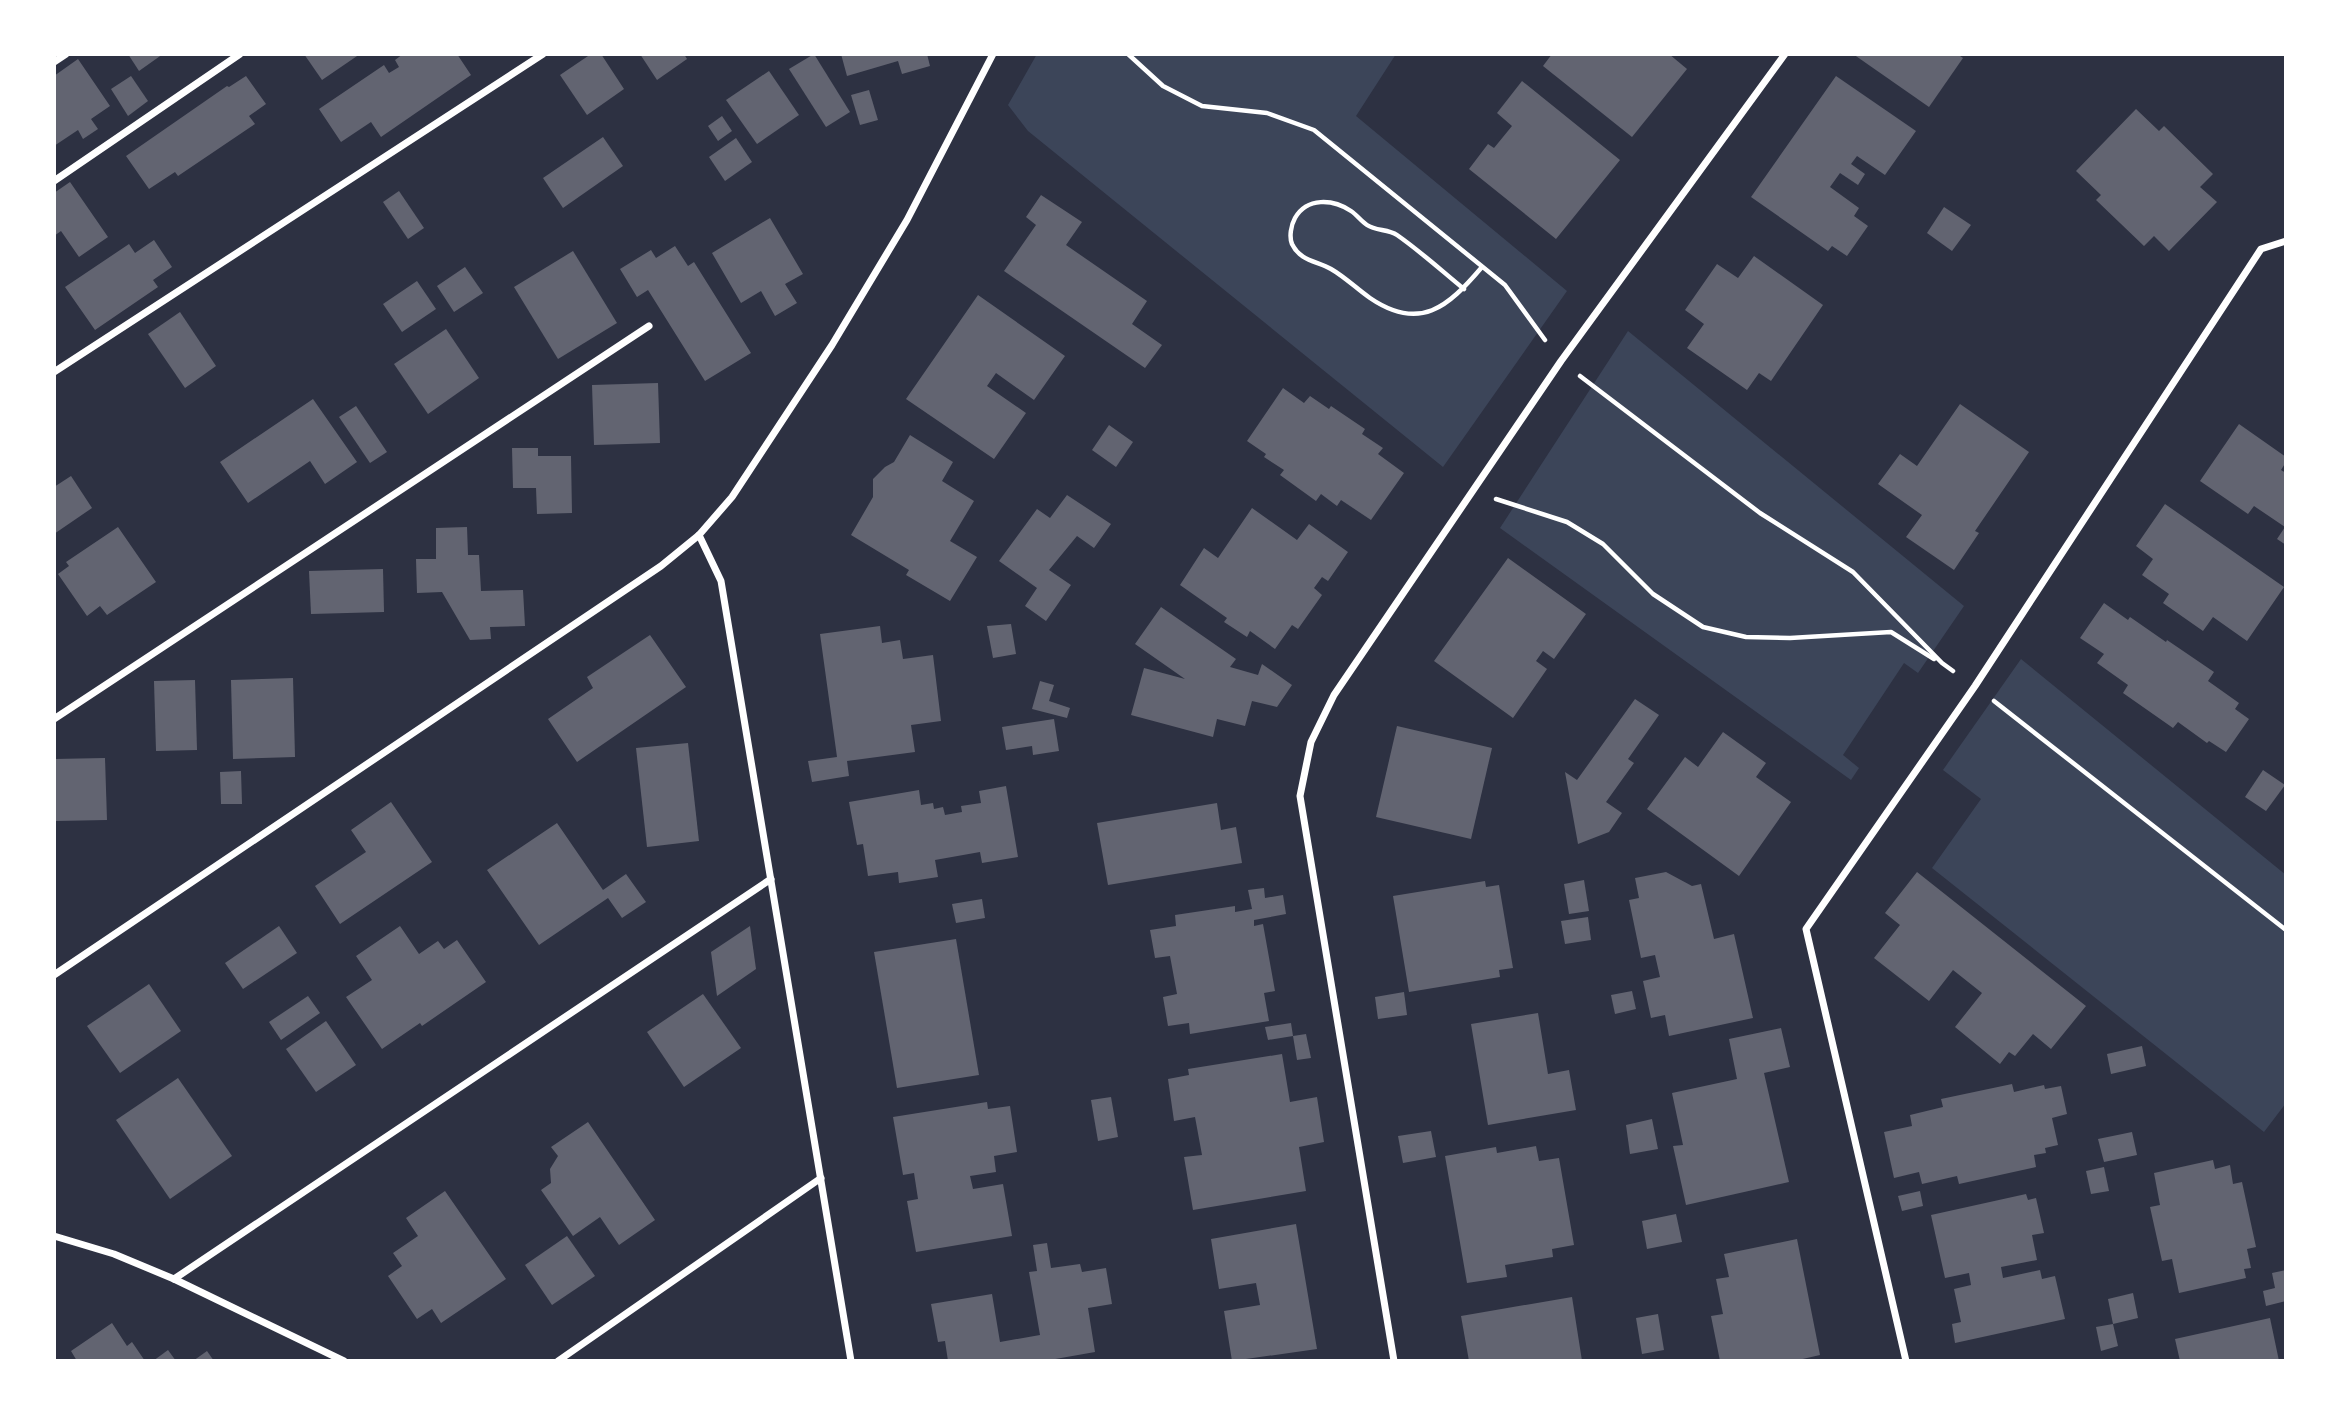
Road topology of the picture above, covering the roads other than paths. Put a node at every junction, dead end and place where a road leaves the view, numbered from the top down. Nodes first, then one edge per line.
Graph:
1 (66, 54) edge
2 (240, 54) edge
3 (543, 54) edge
4 (993, 54) edge
5 (1785, 54) edge
6 (54, 62) edge
7 (54, 181) edge
8 (2286, 242) edge
9 (649, 326) dead end
10 (54, 372) edge
11 (699, 535) junction
12 (54, 719) edge
13 (771, 879) junction
14 (54, 975) edge
15 (821, 1178) junction
16 (54, 1236) edge
17 (174, 1279) junction
18 (344, 1361) edge
19 (558, 1361) edge
20 (851, 1361) edge
21 (1394, 1361) edge
22 (1906, 1361) edge

1 - 6 street
2 - 7 street
3 - 10 street
4 - 11 street
5 - 21 street
8 - 22 street
9 - 12 street
11 - 13 street
11 - 14 street
13 - 15 street
13 - 17 street
15 - 19 street
15 - 20 street
16 - 17 street
17 - 18 street

